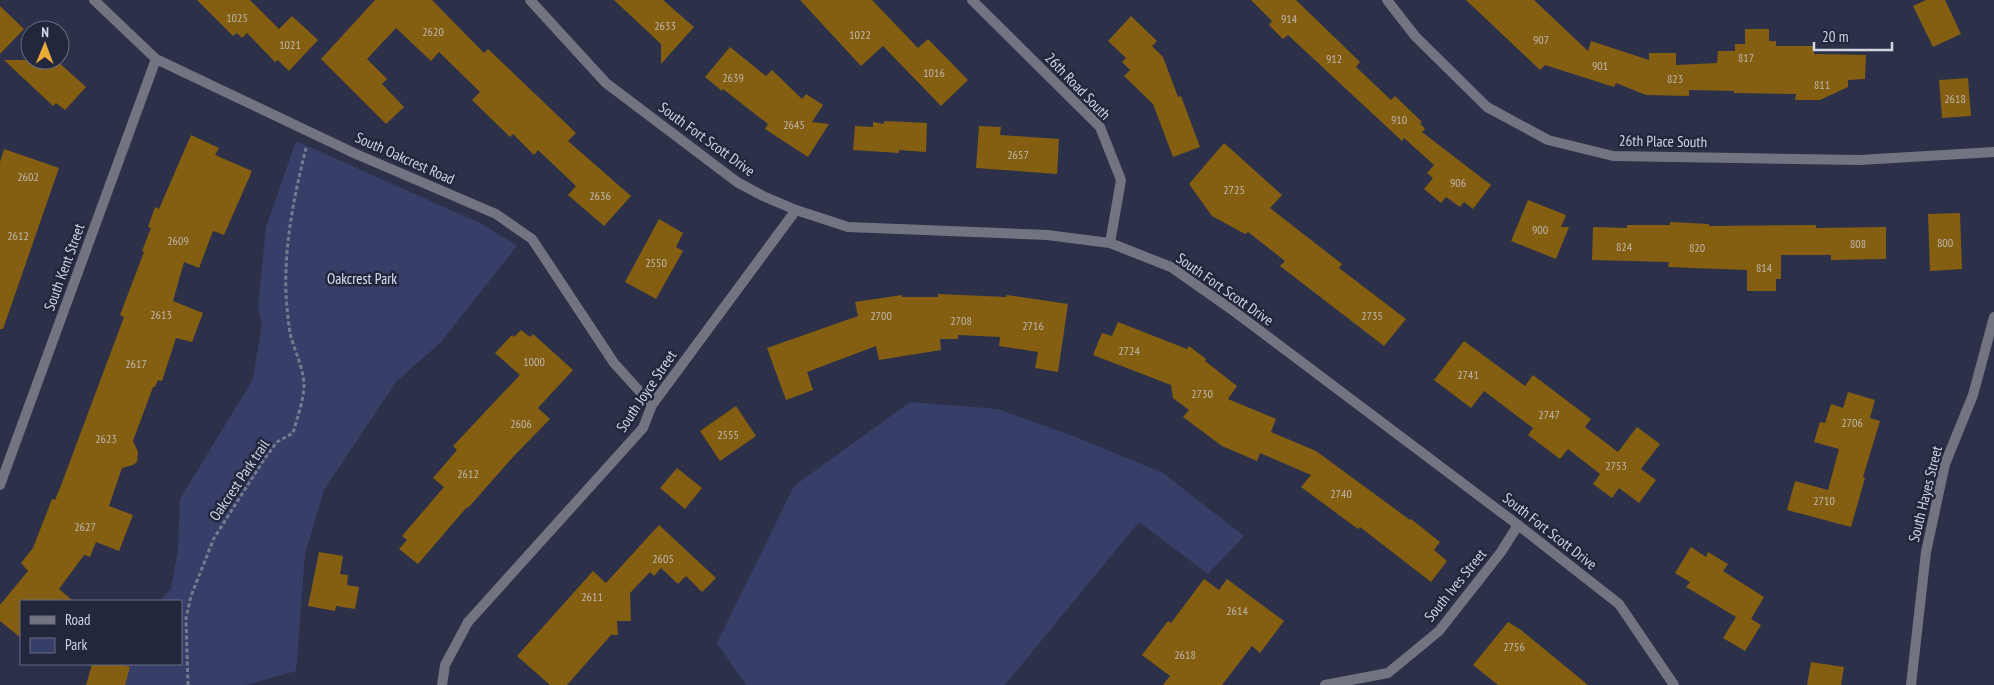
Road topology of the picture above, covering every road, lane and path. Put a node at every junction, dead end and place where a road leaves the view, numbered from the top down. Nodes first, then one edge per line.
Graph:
1 (94, 0) edge
2 (530, 0) edge
3 (972, 0) edge
4 (1387, 0) edge
5 (156, 59) junction
6 (306, 145) dead end
7 (1994, 152) edge
8 (796, 210) junction
9 (1110, 243) junction
10 (1994, 317) edge
11 (652, 405) junction
12 (0, 485) edge
13 (1518, 524) junction
14 (188, 685) edge
15 (442, 685) edge
16 (1325, 685) edge
17 (1674, 685) edge
18 (1911, 685) edge

1 - 5 street, South Oakcrest Road
2 - 8 street, South Fort Scott Drive
3 - 9 street, 26th Road South
4 - 7 street, 26th Place South
5 - 11 street, South Oakcrest Road
5 - 12 street, South Kent Street
6 - 14 path, Oakcrest Park trail
8 - 9 street, South Fort Scott Drive
8 - 11 street, South Joyce Street
9 - 13 street, South Fort Scott Drive
10 - 18 street, South Hayes Street
11 - 15 street, South Joyce Street
13 - 16 street, South Ives Street
13 - 17 street, South Fort Scott Drive

